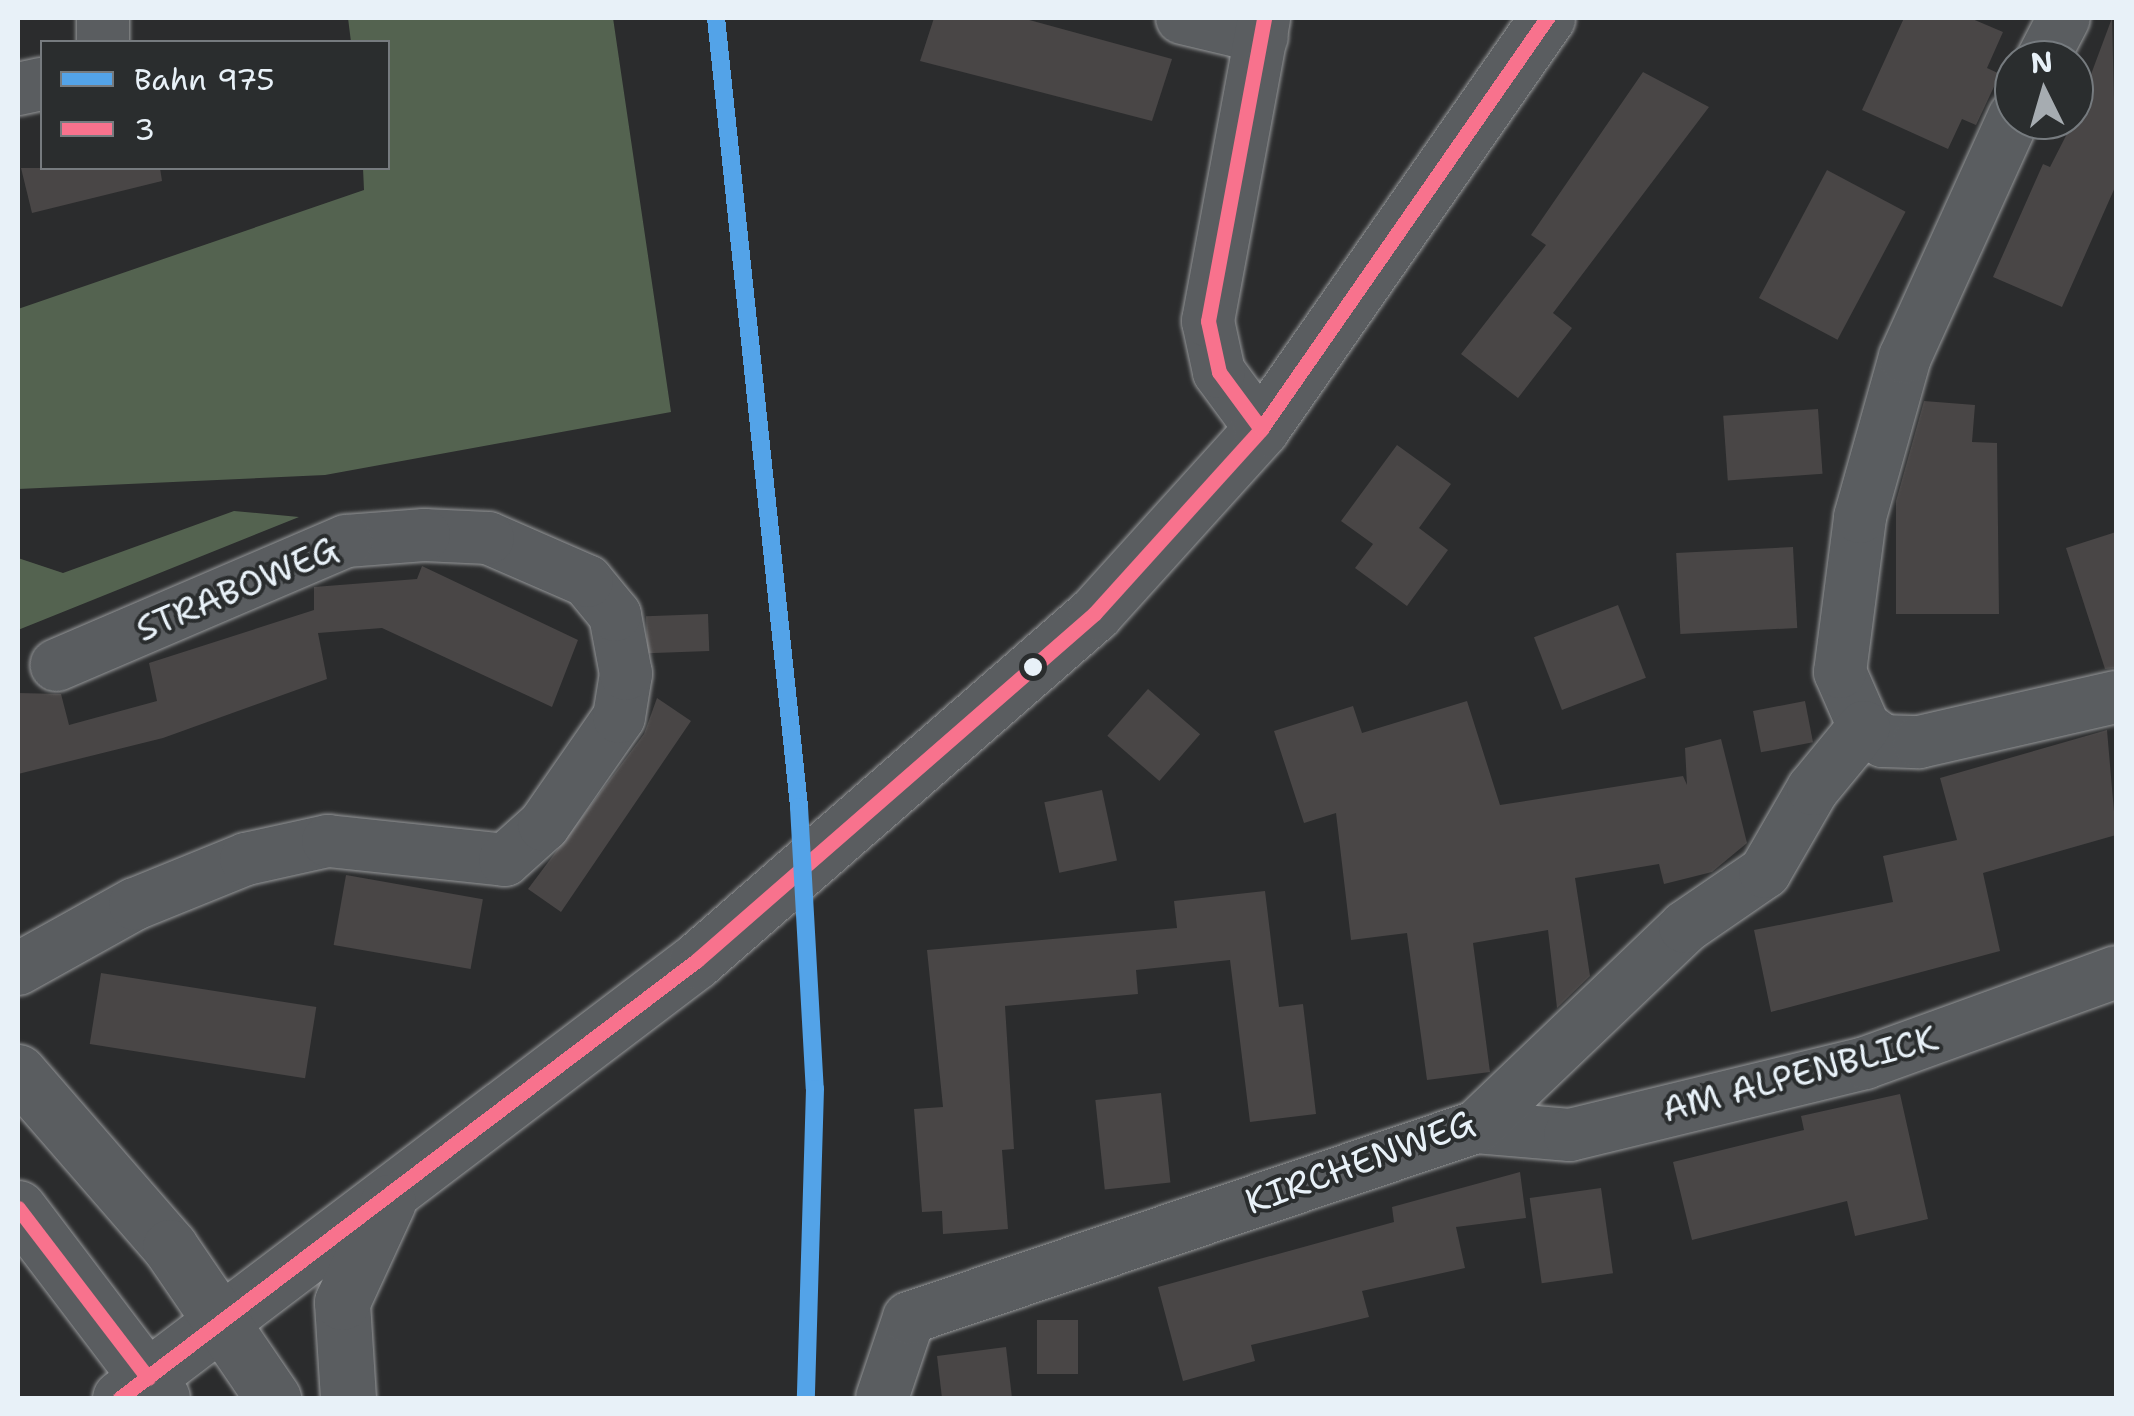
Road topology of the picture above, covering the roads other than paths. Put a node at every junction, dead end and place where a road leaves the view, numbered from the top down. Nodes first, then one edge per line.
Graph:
1 (1182, 18) edge
2 (1547, 18) edge
3 (1263, 27) edge
4 (2004, 140) edge
5 (1261, 429) junction
6 (56, 666) dead end
7 (2116, 697) edge
8 (1864, 727) junction
9 (18, 969) edge
10 (2116, 972) edge
11 (18, 1072) edge
12 (1476, 1128) junction
13 (392, 1194) junction
14 (18, 1208) edge
15 (226, 1320) junction
16 (143, 1392) edge
17 (273, 1398) edge
18 (348, 1398) edge
19 (882, 1398) edge

1 - 3 street
2 - 5 street
3 - 5 street
4 - 8 street
5 - 13 street
6 - 9 street, STRABOWEG
7 - 8 street
8 - 12 street, KIRCHENWEG
10 - 12 street, AM ALPENBLICK
11 - 15 street
12 - 19 street, KIRCHENWEG
13 - 15 street
13 - 18 street
14 - 16 street
15 - 16 street
15 - 17 street

